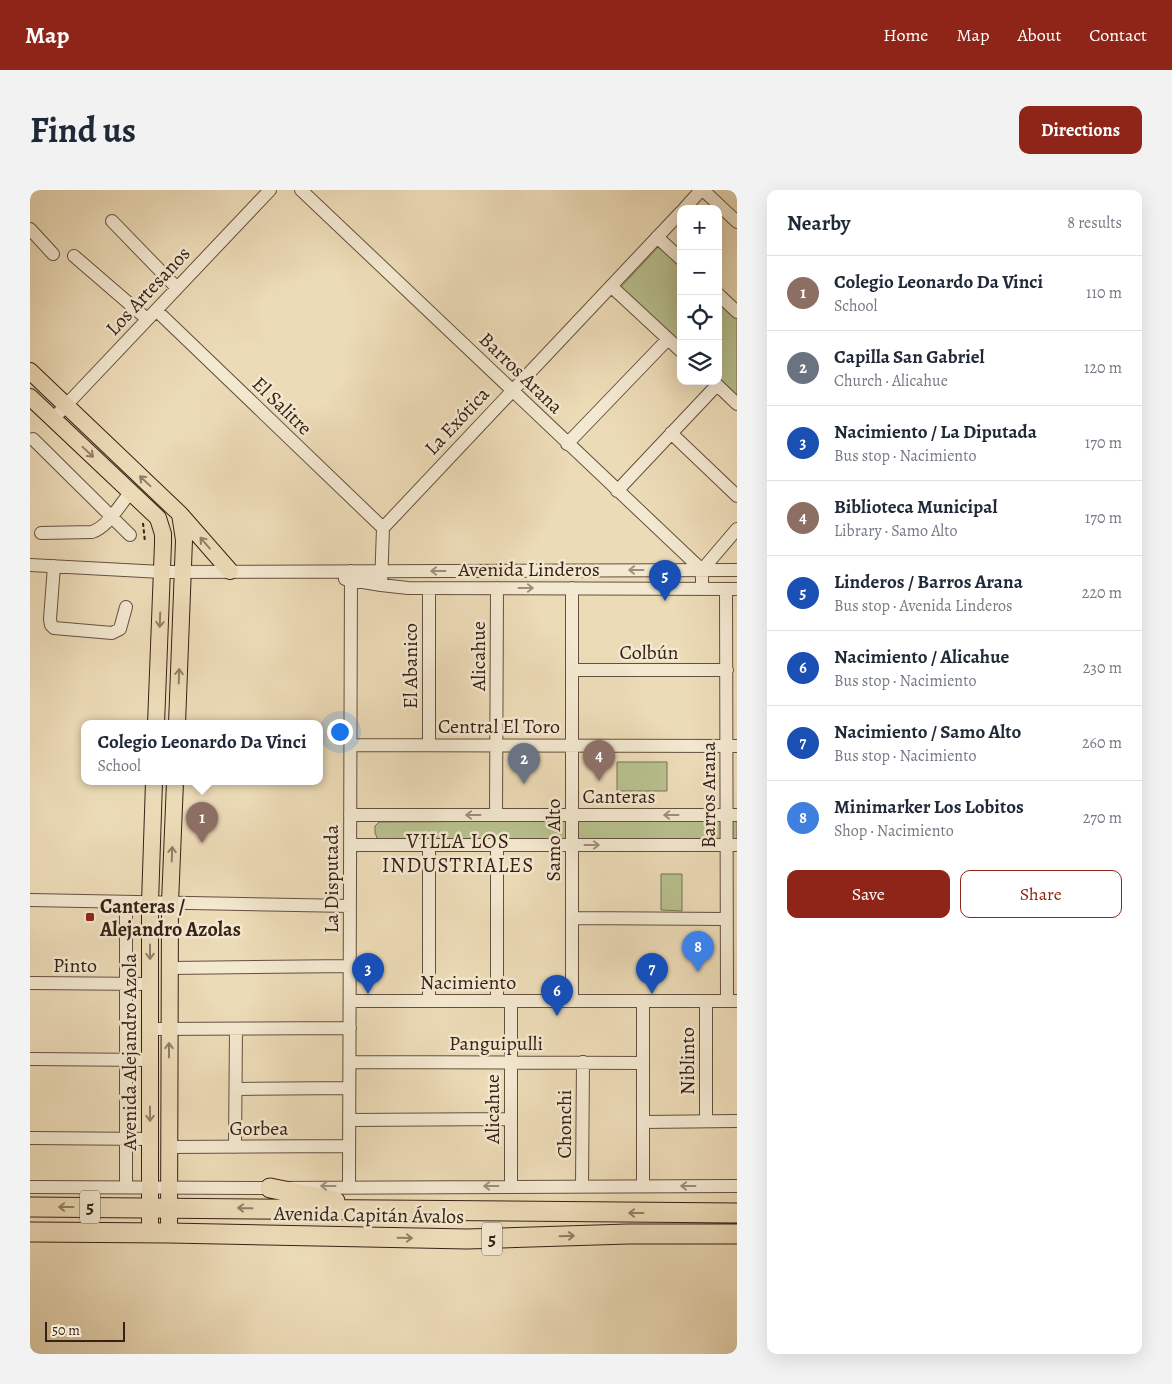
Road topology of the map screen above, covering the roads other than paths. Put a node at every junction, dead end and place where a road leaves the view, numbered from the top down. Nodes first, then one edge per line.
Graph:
1 (270, 190) edge
2 (301, 190) edge
3 (702, 190) edge
4 (688, 205) edge
5 (677, 216) edge
6 (112, 221) dead end
7 (737, 222) edge
8 (30, 229) edge
9 (657, 237) junction
10 (53, 254) dead end
11 (677, 255) edge
12 (74, 256) dead end
13 (611, 286) junction
14 (177, 288) junction
15 (719, 295) edge
16 (737, 312) edge
17 (151, 315) junction
18 (668, 339) junction
19 (677, 347) edge
20 (30, 371) edge
21 (713, 385) edge
22 (717, 385) edge
23 (512, 391) junction
24 (30, 397) edge
25 (737, 404) edge
26 (66, 406) junction
27 (53, 418) junction
28 (671, 433) junction
29 (33, 439) dead end
30 (568, 444) junction
31 (617, 491) junction
32 (131, 492) junction
33 (737, 496) edge
34 (180, 514) junction
35 (111, 516) junction
36 (383, 528) junction
37 (737, 529) edge
38 (41, 533) dead end
39 (130, 535) dead end
40 (30, 565) edge
41 (54, 566) junction
42 (702, 570) junction
43 (737, 570) edge
44 (230, 571) junction
45 (381, 571) junction
46 (162, 572) junction
47 (183, 572) junction
48 (351, 576) junction
49 (381, 585) junction
50 (429, 588) junction
51 (497, 588) junction
52 (572, 588) junction
53 (702, 589) junction
54 (732, 589) edge
55 (126, 607) dead end
56 (572, 670) junction
57 (726, 670) junction
58 (156, 720) edge
59 (177, 720) edge
60 (351, 745) junction
61 (429, 745) junction
62 (496, 745) junction
63 (572, 745) junction
64 (732, 746) edge
65 (154, 785) edge
66 (175, 785) edge
67 (350, 815) junction
68 (496, 815) junction
69 (572, 815) junction
70 (732, 815) edge
71 (350, 845) junction
72 (429, 845) junction
73 (497, 845) junction
74 (572, 845) junction
75 (732, 845) edge
76 (30, 900) edge
77 (126, 902) junction
78 (150, 903) junction
79 (170, 903) junction
80 (350, 906) junction
81 (572, 918) junction
82 (727, 919) junction
83 (350, 966) junction
84 (170, 968) junction
85 (30, 983) edge
86 (126, 984) junction
87 (150, 984) junction
88 (350, 1001) junction
89 (429, 1001) junction
90 (497, 1001) junction
91 (511, 1001) junction
92 (572, 1001) junction
93 (643, 1001) junction
94 (706, 1001) junction
95 (732, 1001) edge
96 (350, 1028) junction
97 (170, 1029) junction
98 (236, 1029) junction
99 (150, 1030) junction
100 (30, 1059) edge
101 (126, 1060) junction
102 (150, 1060) junction
103 (350, 1062) junction
104 (511, 1062) junction
105 (583, 1062) junction
106 (643, 1063) junction
107 (350, 1088) junction
108 (236, 1089) junction
109 (511, 1119) junction
110 (349, 1120) junction
111 (706, 1121) junction
112 (737, 1121) edge
113 (643, 1122) junction
114 (30, 1138) edge
115 (126, 1138) junction
116 (150, 1139) junction
117 (349, 1146) junction
118 (169, 1147) junction
119 (235, 1147) junction
120 (30, 1186) edge
121 (126, 1186) junction
122 (150, 1186) junction
123 (169, 1186) junction
124 (349, 1186) junction
125 (511, 1186) junction
126 (582, 1186) junction
127 (643, 1186) junction
128 (737, 1186) edge
129 (270, 1188) junction
130 (30, 1206) edge
131 (150, 1207) junction
132 (169, 1207) junction
133 (381, 1210) junction
134 (737, 1213) edge
135 (30, 1232) edge
136 (169, 1232) junction
137 (150, 1233) junction
138 (737, 1234) edge

1 - 14 street, Los Artesanos
2 - 23 street, Barros Arana
3 - 4 street
3 - 7 street
5 - 9 street, La Exótica
6 - 14 street
8 - 10 street
9 - 11 street
9 - 13 street, La Exótica
12 - 17 street, El Salitre
13 - 18 street
13 - 23 street, La Exótica
14 - 17 street, Los Artesanos
15 - 16 street
17 - 26 street, Los Artesanos
17 - 36 street, El Salitre
18 - 19 street
18 - 30 street
20 - 26 main road
21 - 28 street
22 - 25 street
23 - 30 street, Barros Arana
23 - 36 street, La Exótica
24 - 27 main road
26 - 27 street, Los Artesanos
34 -> 26 main road
27 -> 32 main road
28 - 31 street
28 - 33 street
29 - 35 street
30 - 31 street, Barros Arana
31 - 42 street, Barros Arana
32 - 35 street
32 - 46 main road
44 -> 34 main road
34 - 47 main road
35 - 38 street
35 - 39 street
36 - 45 street
37 - 42 street
40 - 41 street, Avenida Linderos
41 - 46 street, Avenida Linderos
41 - 55 street
42 - 43 street, Avenida Linderos
42 -> 45 street, Avenida Linderos
42 - 53 street
44 - 47 street, Avenida Linderos
44 - 48 street, Avenida Linderos
45 - 48 street, Avenida Linderos
45 - 49 street
46 - 47 street, Avenida Linderos
46 -> 58 main road
59 -> 47 main road
48 - 49 street, Avenida Linderos
48 - 60 street, La Disputada
49 - 50 street, Avenida Linderos
50 - 51 street, Avenida Linderos
50 - 61 street, El Abanico
51 -> 52 street, Avenida Linderos
51 - 62 street, Alicahue
52 - 53 street, Avenida Linderos
52 - 56 street, Samo Alto
53 - 54 street, Avenida Linderos
54 - 57 street, Barros Arana
56 - 57 street, Colbún
56 - 63 street, Samo Alto
57 - 64 street, Barros Arana
60 - 61 street, Central El Toro
60 - 67 street, La Disputada
61 - 62 street, Central El Toro
62 - 63 street, Central El Toro
62 - 68 street, Alicahue
63 - 64 street, Central El Toro
63 - 69 street, Samo Alto
64 - 70 street, Barros Arana
65 - 78 main road, Avenida Alejandro Azola
79 -> 66 main road, Avenida Alejandro Azola
68 -> 67 street, Canteras
67 - 71 street, La Disputada
68 - 69 street, Canteras
70 -> 69 street, Canteras
69 - 74 street, Samo Alto
70 - 75 street, Barros Arana
71 - 72 street
71 - 80 street, La Disputada
72 - 73 street
72 - 89 street
73 - 74 street
73 - 90 street
74 -> 75 street
74 - 81 street, Samo Alto
75 - 82 street, Barros Arana
76 - 77 street
77 - 78 street
77 - 86 street, Avenida Alejandro Azola
78 - 79 street
78 -> 87 main road, Avenida Alejandro Azola
79 - 80 street
79 - 84 main road, Avenida Alejandro Azola
80 - 83 street, La Disputada
81 - 82 street
81 - 92 street, Samo Alto
82 - 95 street, Barros Arana
83 - 84 street
83 - 88 street, La Disputada
84 - 97 main road, Avenida Alejandro Azola
85 - 86 street, Pinto
86 - 87 street, Pinto
86 - 101 street, Avenida Alejandro Azola
87 - 99 main road, Avenida Alejandro Azola
88 - 89 street, Nacimiento
88 - 96 street, La Disputada
89 - 90 street, Nacimiento
90 - 91 street, Nacimiento
91 - 92 street, Nacimiento
91 - 104 street, Alicahue
92 - 93 street, Nacimiento
93 - 94 street, Nacimiento
93 - 106 street
94 - 95 street, Nacimiento
94 - 111 street, Niblinto
96 - 98 street
96 - 103 street, La Disputada
97 - 98 street
97 - 99 street
118 -> 97 main road, Avenida Alejandro Azola
98 - 108 street
99 - 102 main road, Avenida Alejandro Azola
100 - 101 street
101 - 102 street
101 - 115 street, Avenida Alejandro Azola
102 -> 116 main road, Avenida Alejandro Azola
103 - 104 street, Panguipulli
103 - 107 street, La Disputada
104 - 105 street, Panguipulli
104 - 109 street, Alicahue
105 - 106 street, Panguipulli
105 - 126 street, Chonchi
106 - 113 street
107 - 108 street
107 - 110 street, La Disputada
108 - 119 street
109 - 110 street
109 - 125 street, Alicahue
110 - 117 street, La Disputada
111 - 112 street
111 - 113 street
113 - 127 street
114 - 115 street
115 - 116 street
115 - 121 street, Avenida Alejandro Azola
116 - 122 main road, Avenida Alejandro Azola
117 - 119 street, Gorbea
117 - 124 street, La Disputada
118 - 119 street, Gorbea
118 - 123 main road, Avenida Alejandro Azola
120 - 121 street, Avenida Capitán Ávalos
121 - 122 street, Avenida Capitán Ávalos
122 - 123 street, Avenida Capitán Ávalos
122 - 131 main road, Avenida Alejandro Azola
123 - 129 street, Avenida Capitán Ávalos
123 - 132 main road, Avenida Alejandro Azola
125 -> 124 street, Avenida Capitán Ávalos
124 -> 129 street, Avenida Capitán Ávalos
125 - 126 street, Avenida Capitán Ávalos
126 - 127 street, Avenida Capitán Ávalos
128 -> 127 street, Avenida Capitán Ávalos
129 - 133 highway
131 -> 130 highway, Avenida Capitán Ávalos / 5
131 - 132 highway, Avenida Capitán Ávalos / 5
131 - 137 main road, Avenida Alejandro Azola
133 -> 132 highway, Avenida Capitán Ávalos / 5
132 - 136 main road, Avenida Alejandro Azola
134 -> 133 highway, Avenida Capitán Ávalos / 5
135 - 137 highway, Avenida Capitán Ávalos / 5
136 - 137 highway, Avenida Capitán Ávalos / 5
136 -> 138 highway, Avenida Capitán Ávalos / 5

